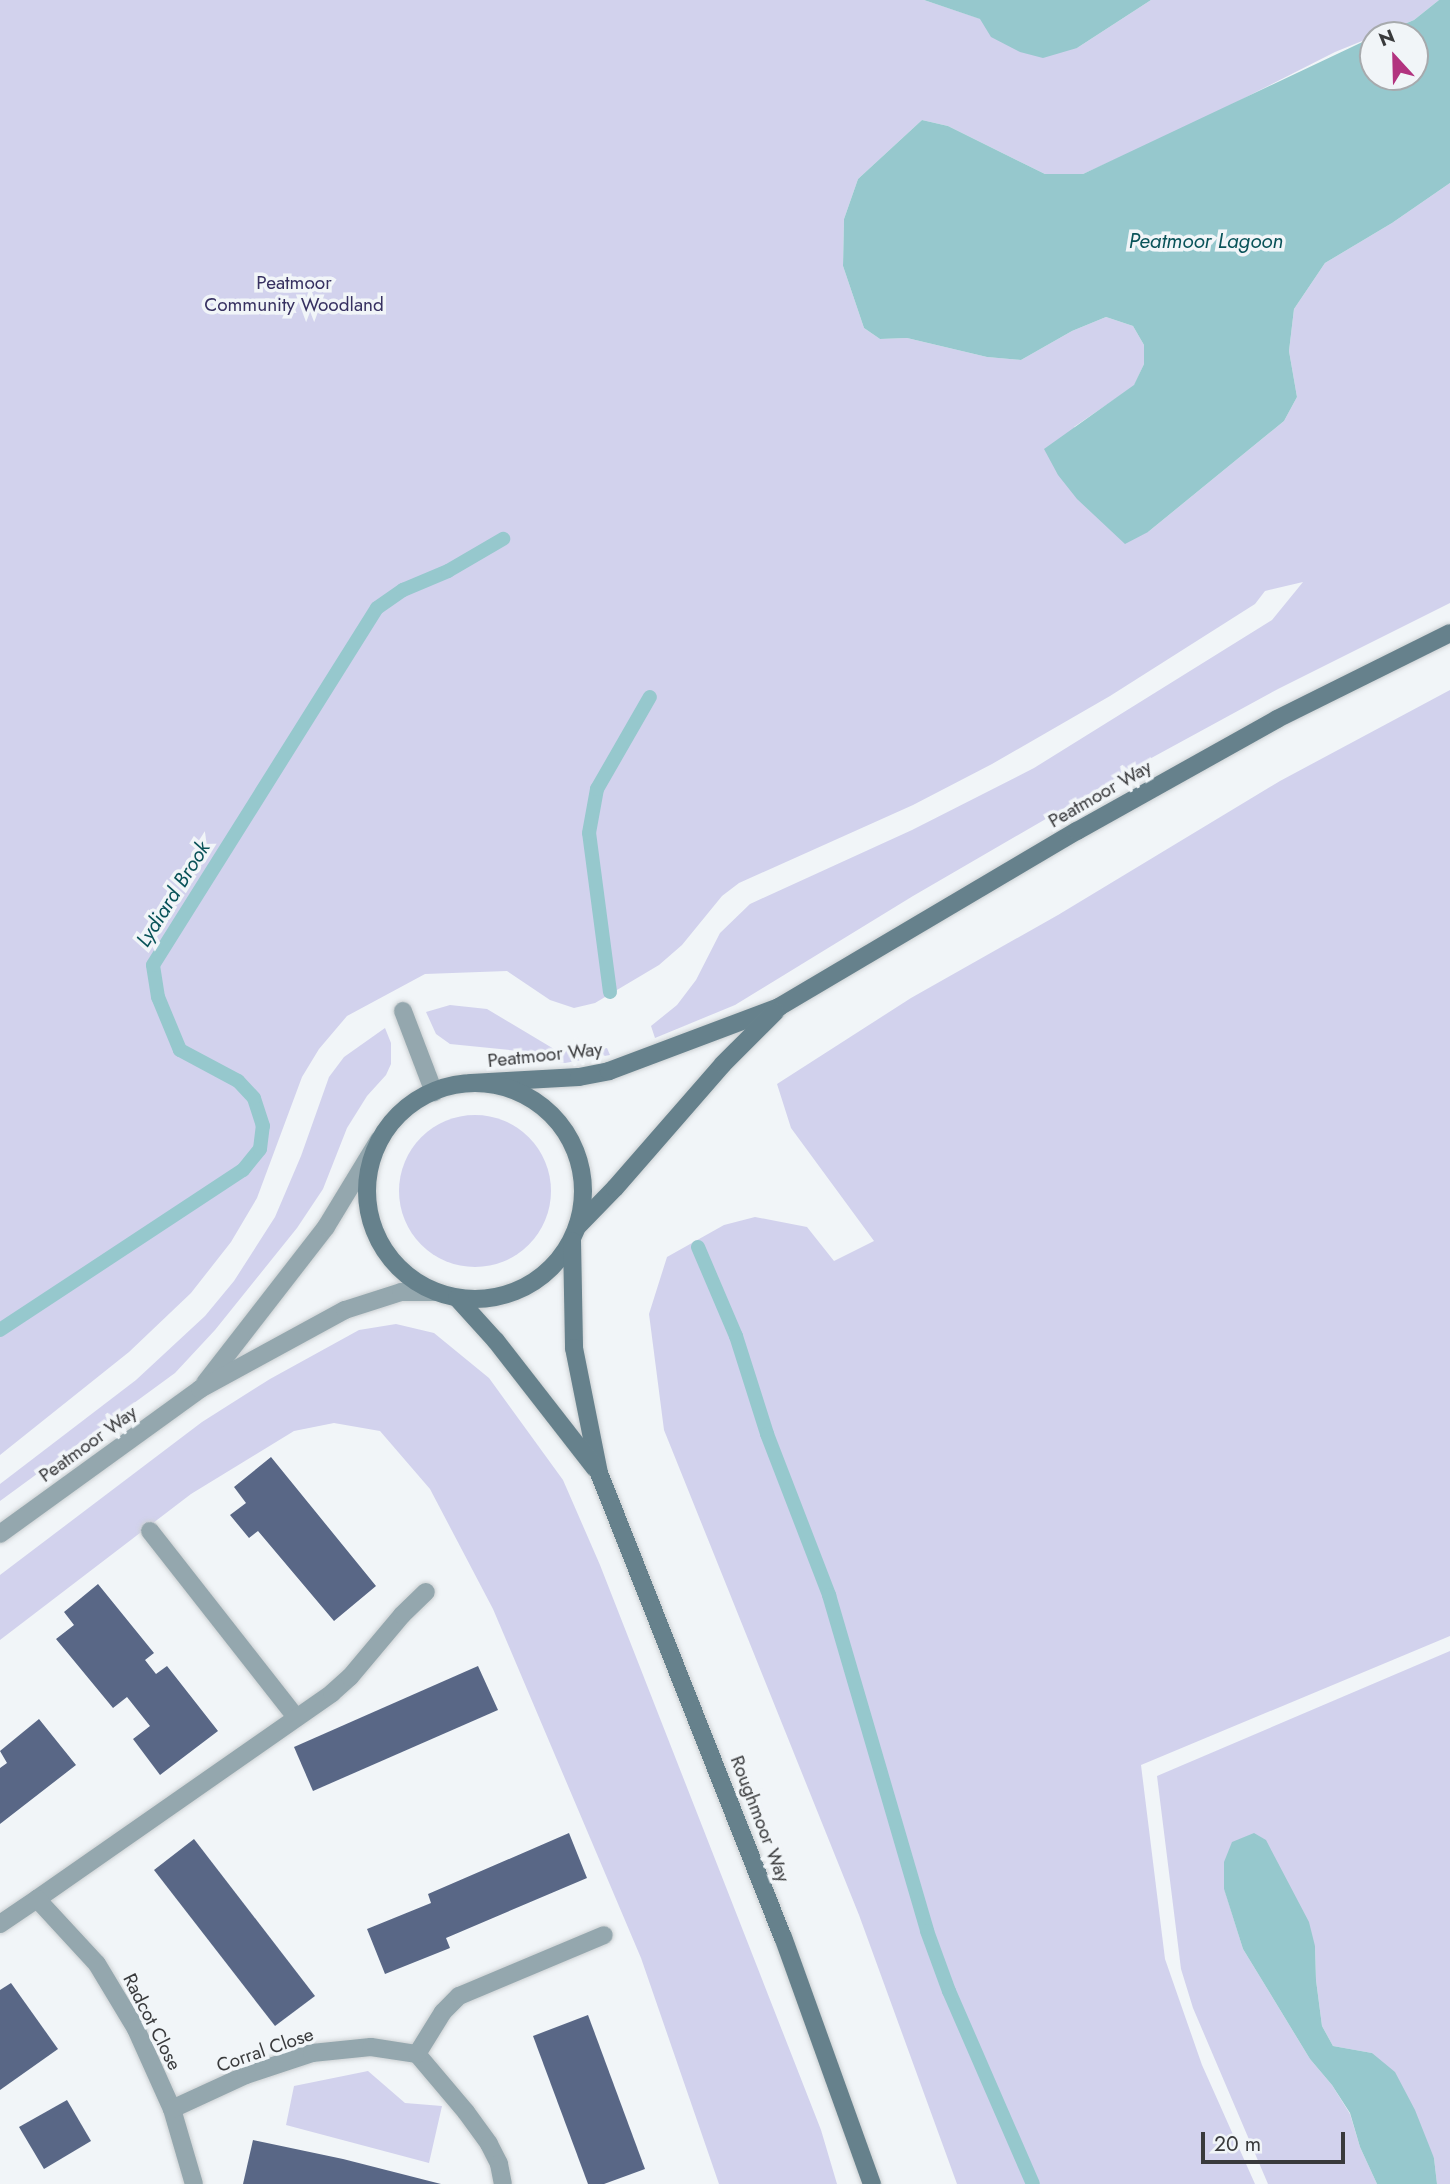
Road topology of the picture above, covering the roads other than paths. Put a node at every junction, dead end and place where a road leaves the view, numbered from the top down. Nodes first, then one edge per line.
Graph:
1 (1450, 633) edge
2 (779, 1007) junction
3 (403, 1011) dead end
4 (471, 1083) junction
5 (434, 1092) junction
6 (379, 1140) junction
7 (574, 1234) junction
8 (436, 1292) junction
9 (457, 1297) junction
10 (200, 1388) junction
11 (599, 1474) junction
12 (150, 1531) dead end
13 (0, 1534) edge
14 (426, 1592) dead end
15 (295, 1716) junction
16 (37, 1899) junction
17 (0, 1924) edge
18 (604, 1935) dead end
19 (417, 2054) junction
20 (172, 2109) junction
21 (194, 2184) edge
22 (503, 2184) edge
23 (873, 2184) edge

1 - 2 main road, Peatmoor Way
2 - 4 main road, Peatmoor Way
2 - 7 main road, Peatmoor Way
3 - 5 street
4 - 5 main road
4 - 7 main road
5 - 6 main road
6 - 8 main road
6 - 10 street, Peatmoor Way
7 - 9 main road
7 - 11 main road, Roughmoor Way
8 - 9 main road
8 - 10 street, Peatmoor Way
9 - 11 main road, Roughmoor Way
10 - 13 street, Peatmoor Way
11 - 23 main road, Roughmoor Way
12 - 15 street
14 - 15 street
15 - 16 street
16 - 17 street
16 - 20 street, Radcot Close
18 - 19 street
19 - 20 street, Corral Close
19 - 22 street
20 - 21 street, Radcot Close

